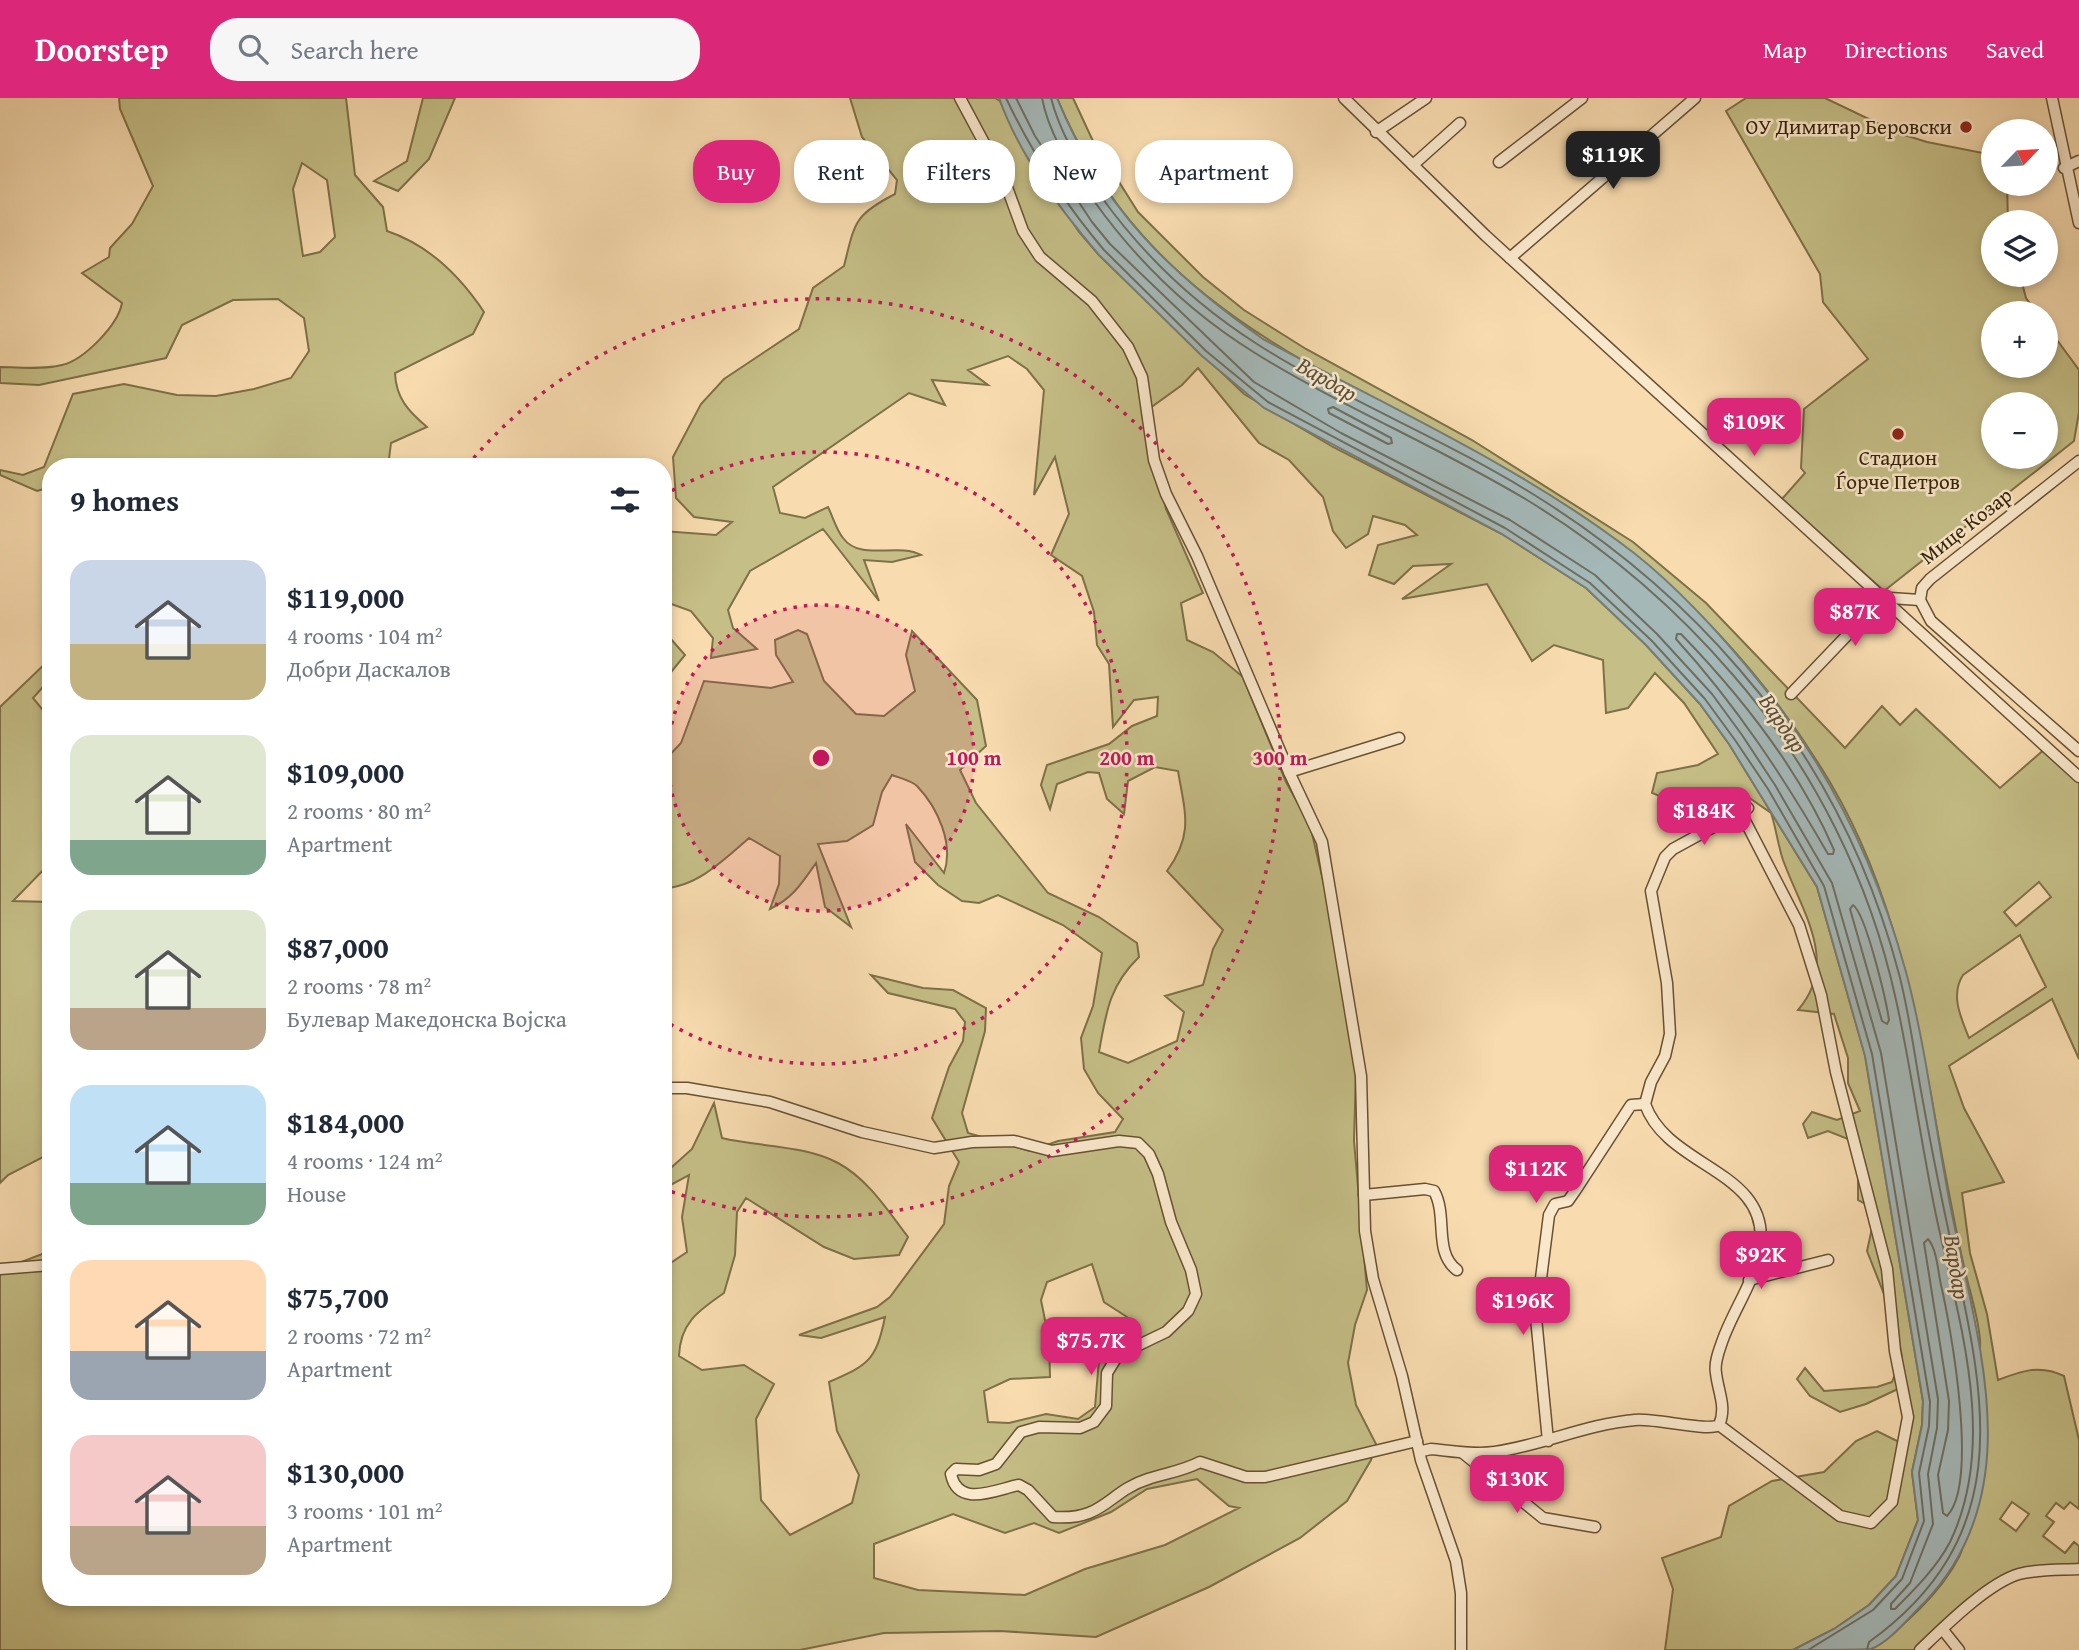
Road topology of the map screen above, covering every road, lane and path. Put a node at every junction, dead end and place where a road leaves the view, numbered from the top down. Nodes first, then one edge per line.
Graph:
1 (960, 98) edge
2 (1344, 98) edge
3 (1426, 98) edge
4 (1582, 98) edge
5 (1695, 98) edge
6 (2052, 98) edge
7 (1460, 123) dead end
8 (1376, 132) junction
9 (1499, 162) dead end
10 (2079, 162) edge
11 (1413, 165) junction
12 (2064, 167) junction
13 (2079, 223) edge
14 (1510, 258) junction
15 (2079, 461) edge
16 (1885, 600) junction
17 (1920, 600) junction
18 (1791, 694) dead end
19 (1399, 738) dead end
20 (2079, 751) edge
21 (1289, 772) junction
22 (2079, 777) edge
23 (672, 1088) edge
24 (1645, 1104) junction
25 (1364, 1195) junction
26 (1828, 1260) dead end
27 (42, 1266) edge
28 (0, 1269) edge
29 (1457, 1270) dead end
30 (1749, 1280) junction
31 (1719, 1425) junction
32 (1548, 1441) junction
33 (1419, 1446) junction
34 (1463, 1453) junction
35 (1595, 1527) dead end
36 (2079, 1569) edge
37 (1943, 1630) junction
38 (1461, 1650) edge
39 (1920, 1650) edge
40 (1959, 1650) edge

1 - 21 street
2 - 8 street
3 - 8 street
4 - 9 street
5 - 14 street
6 - 12 street
7 - 11 street
8 - 11 street
10 - 12 street
11 - 14 street
12 - 13 street
14 - 16 street
15 - 17 street, Мице Козар
16 - 17 street
16 - 18 street
16 - 22 street
17 - 20 street
19 - 21 street
21 - 25 street
23 - 33 street
24 - 30 street
24 - 31 street
24 - 32 street
25 - 29 street
25 - 33 street
26 - 30 street
27 - 28 street
30 - 31 street
31 - 32 street
32 - 34 street
33 - 34 street
33 - 38 street
34 - 35 street
36 - 37 street
37 - 39 street
37 - 40 street

